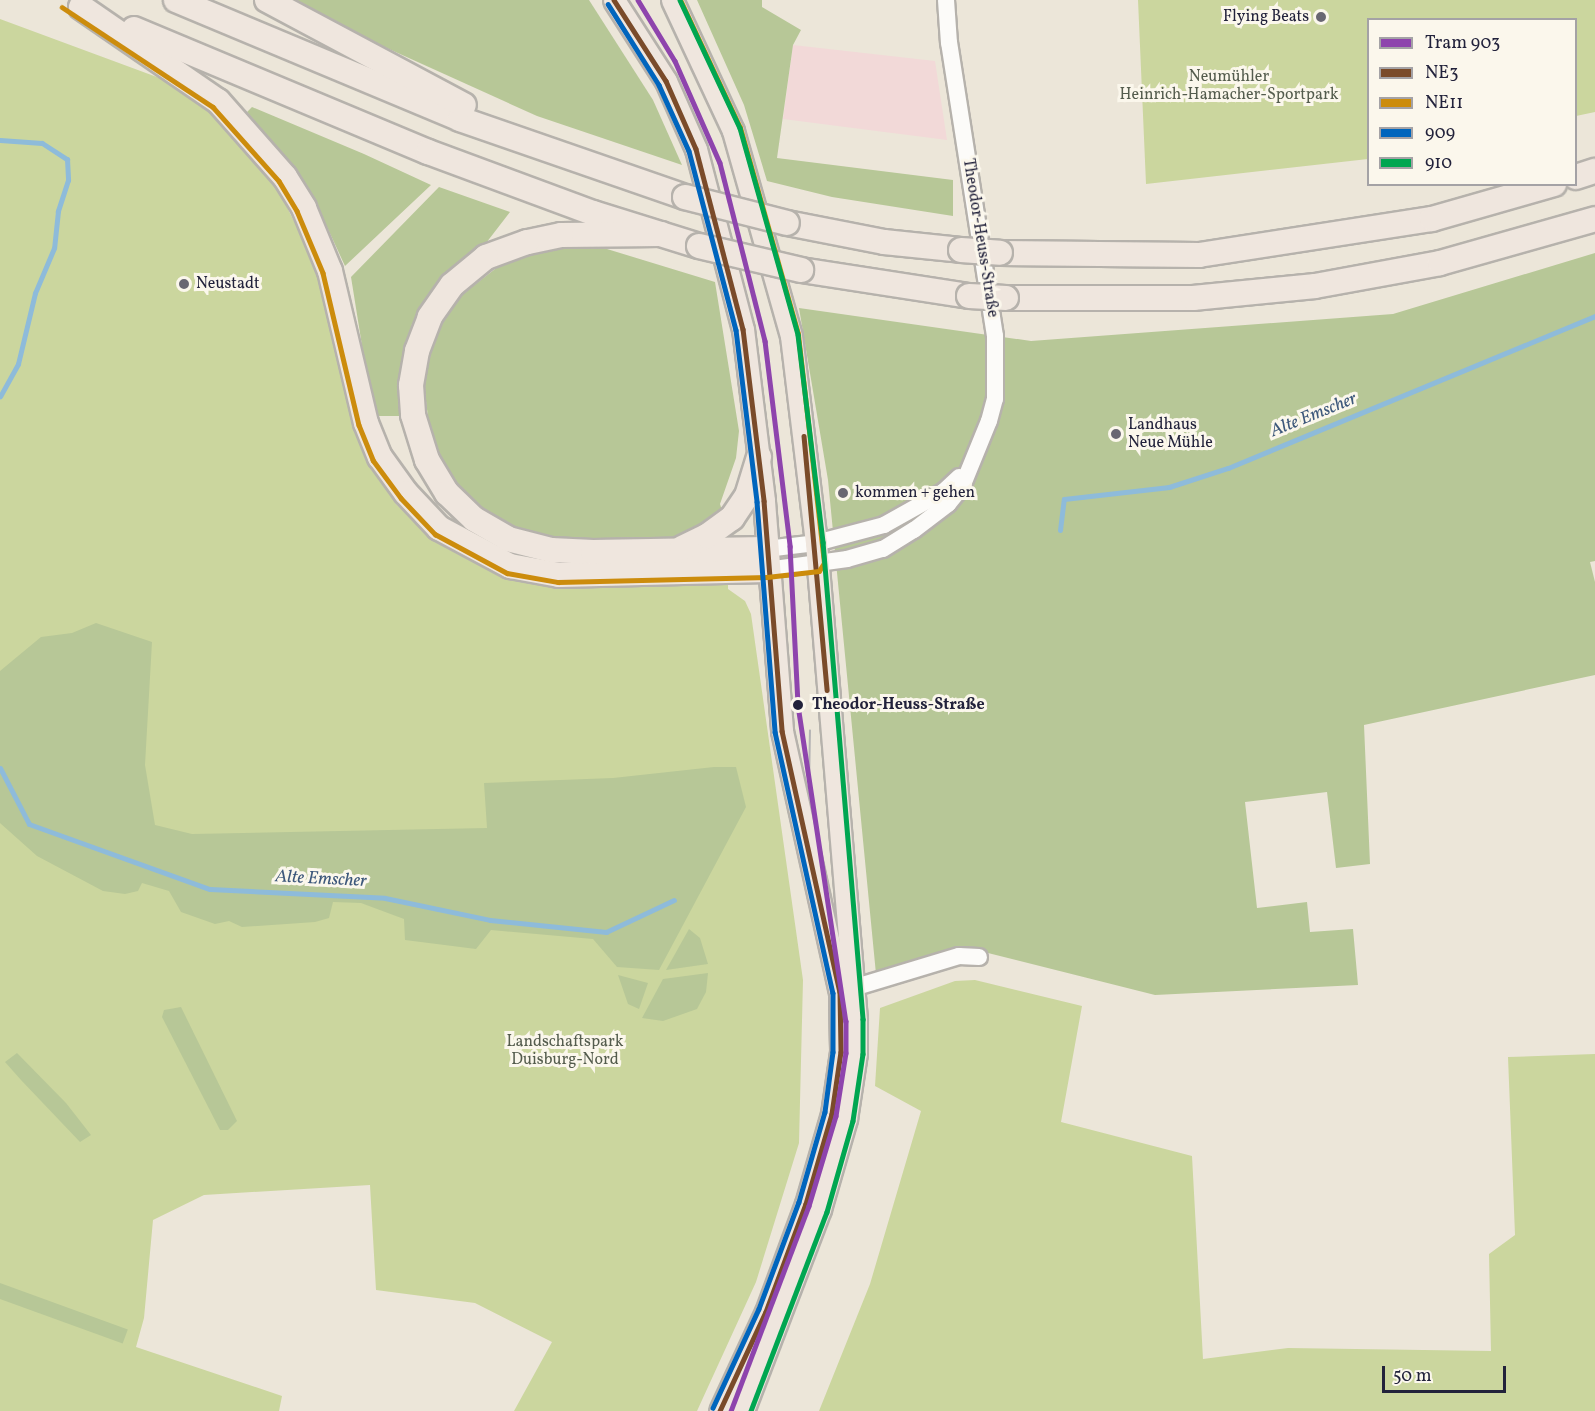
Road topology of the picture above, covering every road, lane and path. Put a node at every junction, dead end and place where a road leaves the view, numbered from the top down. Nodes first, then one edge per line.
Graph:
1 (176, 0) edge
2 (267, 0) edge
3 (614, 0) edge
4 (672, 0) edge
5 (946, 0) edge
6 (73, 3) edge
7 (465, 114) junction
8 (1595, 171) edge
9 (1577, 176) edge
10 (1547, 186) edge
11 (1595, 219) edge
12 (661, 234) junction
13 (759, 457) junction
14 (966, 471) junction
15 (816, 543) junction
16 (674, 551) junction
17 (767, 560) junction
18 (817, 564) junction
19 (979, 957) dead end
20 (847, 991) junction
21 (720, 1411) edge
22 (743, 1411) edge

1 - 7 highway
2 - 7 highway
3 - 13 main road
4 - 15 main road
5 - 14 street, Theodor-Heuss-Straße
6 - 12 highway
6 - 17 highway
7 - 10 highway, bridge
8 - 9 highway
11 - 12 highway, bridge
12 - 16 highway
13 - 16 highway
13 - 17 main road
14 - 15 street, Theodor-Heuss-Straße
14 - 18 street, Theodor-Heuss-Straße
15 - 17 street, Theodor-Heuss-Straße
15 - 18 main road
16 - 17 highway
17 - 18 street, Theodor-Heuss-Straße
17 - 20 main road
18 - 20 main road
19 - 20 street
20 - 21 main road
20 - 22 main road

